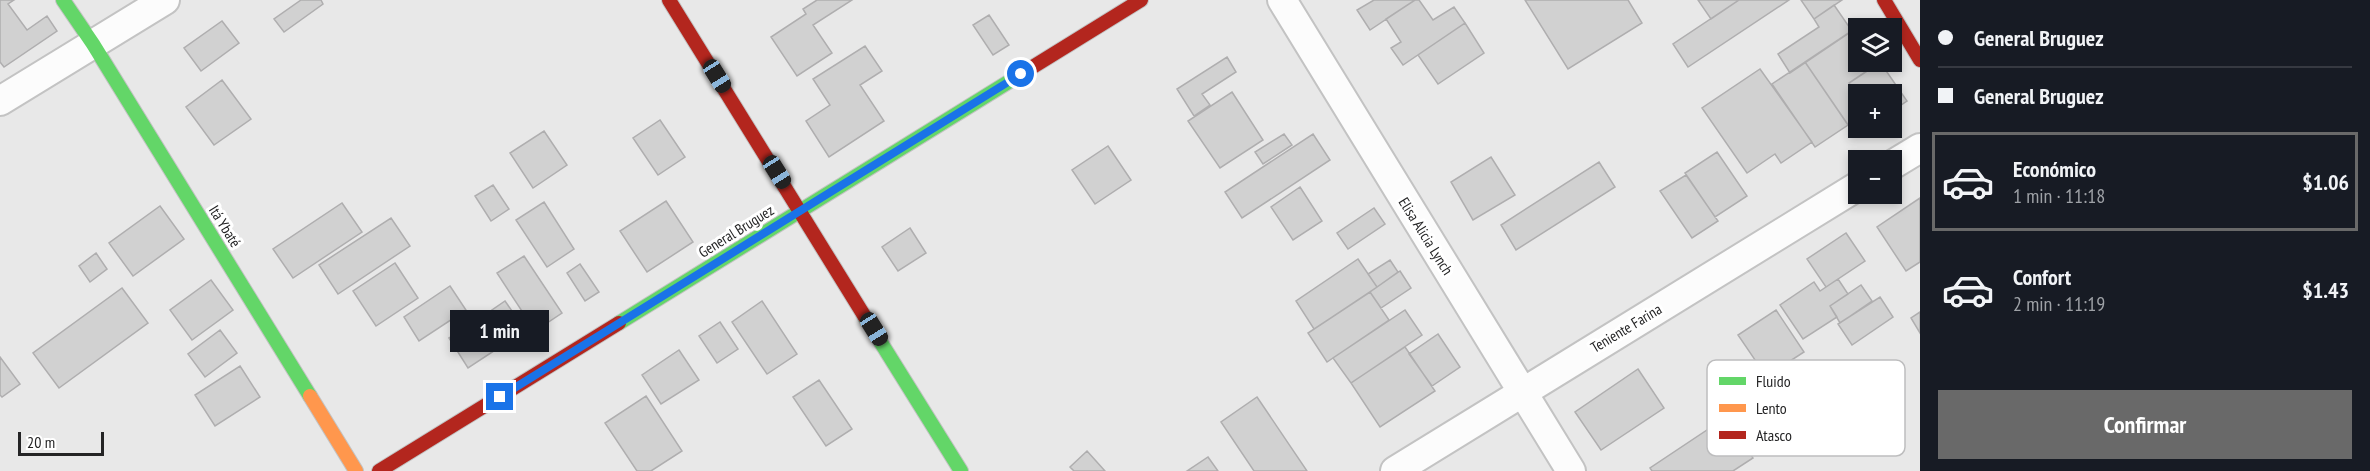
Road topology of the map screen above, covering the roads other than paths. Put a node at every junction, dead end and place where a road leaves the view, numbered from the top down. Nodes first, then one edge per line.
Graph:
1 (63, 0) edge
2 (165, 0) edge
3 (669, 0) edge
4 (1141, 0) edge
5 (1282, 0) edge
6 (1884, 0) edge
7 (93, 44) junction
8 (1920, 60) edge
9 (0, 101) edge
10 (1920, 148) edge
11 (1902, 159) edge
12 (1848, 192) edge
13 (800, 210) junction
14 (1522, 392) junction
15 (356, 471) edge
16 (379, 471) edge
17 (961, 471) edge
18 (1395, 471) edge
19 (1571, 471) edge

1 - 7 street, Itá Ybaté
2 - 7 street
3 - 13 street
4 - 13 street, General Bruguez
5 - 14 street, Elisa Alicia Lynch
6 - 8 street
7 - 9 street
7 - 15 street, Itá Ybaté
10 - 11 street
12 - 14 street, Teniente Farina
13 - 16 street, General Bruguez
13 - 17 street
14 - 18 street, Teniente Farina
14 - 19 street, Elisa Alicia Lynch

